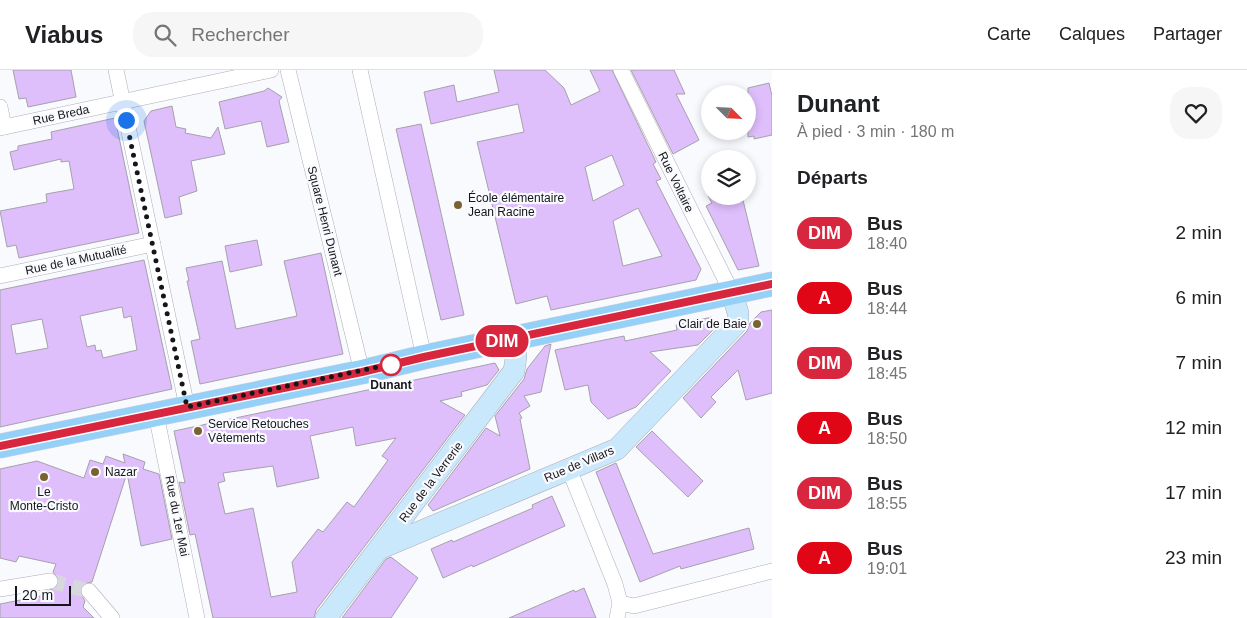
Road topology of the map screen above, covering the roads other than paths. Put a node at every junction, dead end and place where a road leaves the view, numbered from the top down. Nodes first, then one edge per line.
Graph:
1 (116, 70) edge
2 (271, 70) edge
3 (288, 70) edge
4 (360, 70) edge
5 (621, 70) edge
6 (123, 102) junction
7 (0, 107) edge
8 (2, 128) edge
9 (153, 244) junction
10 (0, 276) edge
11 (772, 284) edge
12 (732, 294) junction
13 (515, 338) junction
14 (424, 357) junction
15 (362, 372) junction
16 (187, 407) junction
17 (156, 414) junction
18 (0, 446) edge
19 (569, 469) junction
20 (381, 548) junction
21 (772, 571) edge
22 (50, 581) tunnel mouth
23 (0, 590) edge
24 (89, 591) tunnel mouth
25 (620, 603) junction
26 (112, 618) edge
27 (197, 618) edge
28 (326, 618) edge
29 (617, 618) edge

1 - 6 street
2 - 6 street, Rue Breda
3 - 15 street, Square Henri Dunant
4 - 14 street
5 - 12 street, Rue Voltaire
6 - 8 street, Rue Breda
6 - 9 street
7 - 8 street
9 - 10 street, Rue de la Mutualité
9 - 16 street
11 - 12 main road
12 - 13 main road
12 - 19 main road, Rue de Villars
13 - 14 main road
13 - 20 main road, Rue de la Verrerie
14 - 15 main road
15 - 16 main road
16 - 17 main road
17 - 18 main road
17 - 27 street, Rue du 1er Mai
19 - 20 main road, Rue de Villars
19 - 25 street
20 - 28 main road, Rue de la Verrerie
21 - 25 street
22 - 23 street
24 - 26 street
25 - 29 street

